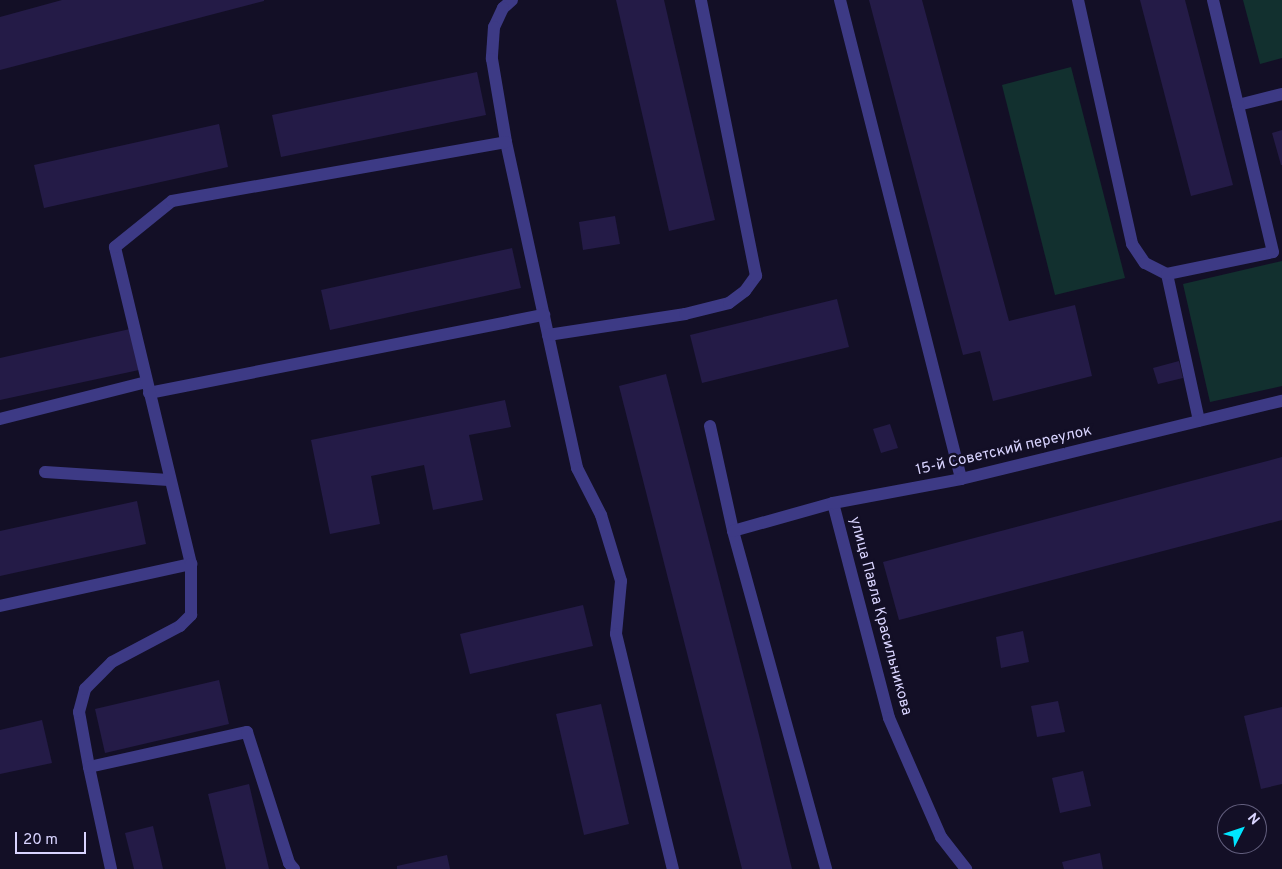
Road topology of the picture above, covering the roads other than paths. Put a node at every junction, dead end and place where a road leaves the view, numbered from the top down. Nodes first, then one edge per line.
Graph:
1 (512, 0) edge
2 (701, 0) edge
3 (840, 0) edge
4 (1078, 0) edge
5 (1213, 0) edge
6 (1282, 94) edge
7 (1238, 105) junction
8 (506, 142) junction
9 (1167, 274) junction
10 (544, 315) junction
11 (548, 334) junction
12 (148, 387) junction
13 (1282, 401) edge
14 (0, 419) edge
15 (1199, 421) junction
16 (710, 426) dead end
17 (45, 472) dead end
18 (961, 479) junction
19 (169, 480) junction
20 (833, 503) junction
21 (733, 531) junction
22 (191, 564) junction
23 (0, 606) edge
24 (89, 767) junction
25 (111, 869) edge
26 (294, 869) edge
27 (673, 869) edge
28 (826, 869) edge
29 (966, 869) edge

1 - 8 street
2 - 11 street
3 - 18 street
4 - 9 street
5 - 7 street
6 - 7 street
7 - 9 street
8 - 10 street
8 - 12 street
9 - 15 street
10 - 11 street
10 - 12 street
11 - 27 street
12 - 14 street
12 - 19 street
13 - 15 street, 15-й Советский переулок
15 - 18 street, 15-й Советский переулок
16 - 21 street
17 - 19 street
18 - 20 street, 15-й Советский переулок
19 - 22 street
20 - 21 street, 15-й Советский переулок
20 - 29 street, улица Павла Красильникова
21 - 28 street
22 - 23 street
22 - 24 street
24 - 25 street
24 - 26 street

